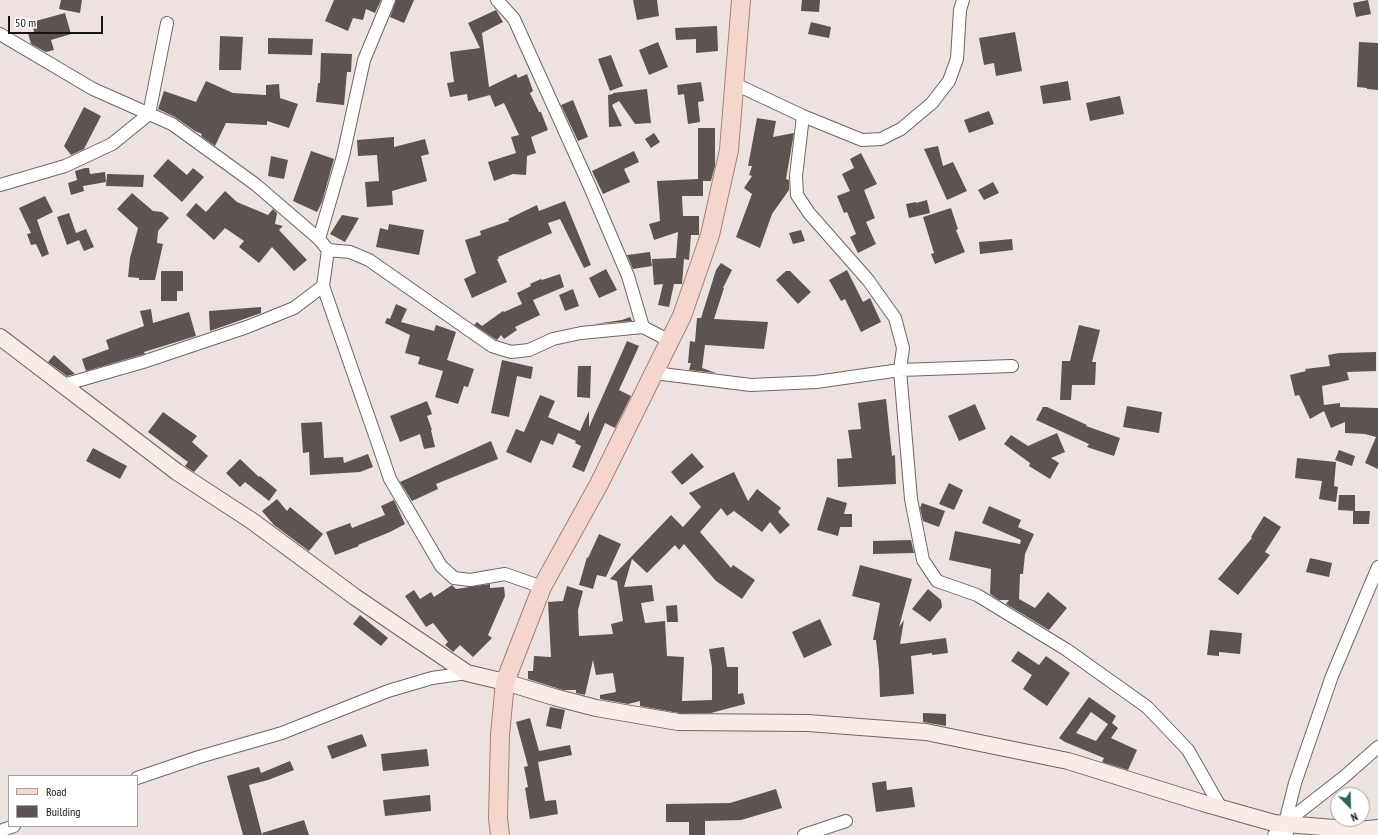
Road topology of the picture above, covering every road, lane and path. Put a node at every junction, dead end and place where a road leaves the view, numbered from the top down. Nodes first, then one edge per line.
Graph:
1 (389, 0) edge
2 (497, 0) edge
3 (742, 0) edge
4 (962, 0) edge
5 (167, 23) dead end
6 (0, 34) edge
7 (735, 84) junction
8 (149, 114) junction
9 (803, 116) junction
10 (0, 185) edge
11 (319, 239) junction
12 (328, 250) junction
13 (323, 286) junction
14 (642, 327) junction
15 (0, 337) edge
16 (670, 340) junction
17 (1012, 366) dead end
18 (900, 370) junction
19 (654, 373) junction
20 (63, 385) junction
21 (1378, 567) edge
22 (542, 587) junction
23 (467, 673) junction
24 (505, 682) junction
25 (1378, 747) edge
26 (138, 778) edge
27 (1221, 808) junction
28 (846, 821) dead end
29 (12, 827) edge
30 (1378, 828) edge
31 (1282, 831) edge
32 (1, 832) edge
33 (500, 835) edge
34 (804, 835) edge

1 - 11 street
2 - 14 street
3 - 7 main road
4 - 9 street
5 - 8 street
6 - 8 street
7 - 9 street
7 - 16 main road
8 - 10 street
8 - 11 street
9 - 18 street
11 - 12 street
12 - 13 street
12 - 14 street
13 - 20 street
13 - 22 street
14 - 16 street
15 - 20 street
16 - 19 main road
17 - 18 street
18 - 19 street
18 - 27 street
19 - 22 main road
20 - 23 street
21 - 31 street
22 - 24 main road
23 - 24 street
23 - 26 street
24 - 27 street
24 - 33 main road
25 - 31 street
27 - 31 street
28 - 34 street
29 - 32 street
30 - 31 street

